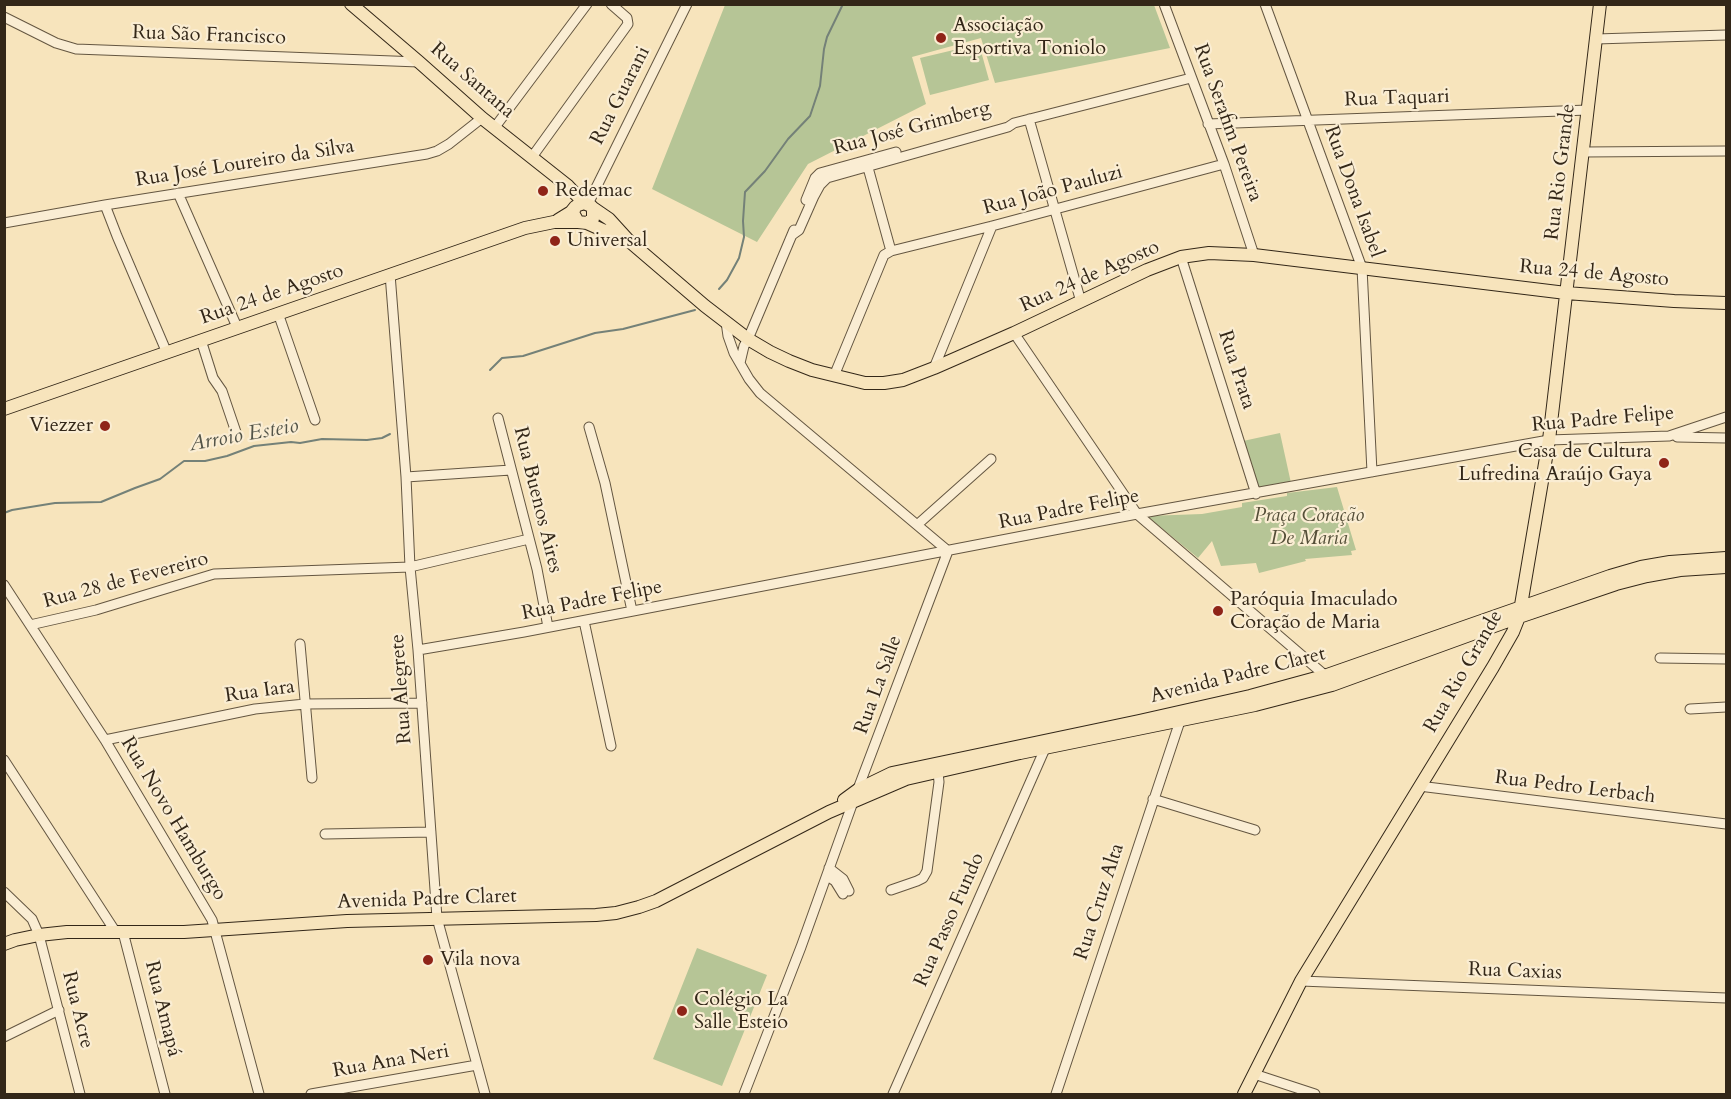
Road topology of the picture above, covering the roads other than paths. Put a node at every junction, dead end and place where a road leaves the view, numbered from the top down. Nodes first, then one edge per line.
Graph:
1 (351, 4) edge
2 (586, 4) edge
3 (611, 4) edge
4 (687, 4) edge
5 (1164, 4) edge
6 (1265, 4) edge
7 (1600, 4) edge
8 (4, 17) edge
9 (1726, 35) edge
10 (1596, 39) junction
11 (419, 62) junction
12 (1191, 78) junction
13 (1588, 110) junction
14 (482, 118) junction
15 (1029, 119) junction
16 (1307, 120) junction
17 (1208, 124) junction
18 (495, 127) junction
19 (1726, 151) edge
20 (1583, 152) junction
21 (532, 157) junction
22 (867, 164) junction
23 (1224, 164) junction
24 (178, 194) junction
25 (105, 204) junction
26 (583, 206) junction
27 (1053, 208) junction
28 (554, 222) junction
29 (4, 223) edge
30 (582, 223) junction
31 (992, 226) junction
32 (629, 241) junction
33 (891, 251) junction
34 (1254, 255) junction
35 (1181, 257) junction
36 (1362, 268) junction
37 (390, 274) junction
38 (1566, 293) junction
39 (1081, 302) junction
40 (1726, 303) edge
41 (278, 313) junction
42 (726, 322) junction
43 (237, 327) junction
44 (1014, 333) junction
45 (748, 339) junction
46 (201, 340) junction
47 (167, 353) junction
48 (740, 363) junction
49 (934, 368) junction
50 (834, 376) junction
51 (4, 409) edge
52 (1726, 417) edge
53 (498, 418) dead end
54 (315, 420) dead end
55 (589, 427) dead end
56 (1669, 436) junction
57 (238, 438) dead end
58 (1726, 438) edge
59 (1549, 440) junction
60 (991, 459) dead end
61 (511, 470) junction
62 (1372, 472) junction
63 (406, 477) junction
64 (1256, 494) junction
65 (1137, 514) junction
66 (917, 525) junction
67 (529, 539) junction
68 (948, 551) junction
69 (1726, 558) edge
70 (410, 567) junction
71 (1726, 567) edge
72 (4, 585) edge
73 (632, 611) junction
74 (1520, 612) junction
75 (584, 621) junction
76 (30, 625) junction
77 (548, 627) junction
78 (300, 644) dead end
79 (418, 650) junction
80 (1660, 658) dead end
81 (1726, 659) edge
82 (1330, 680) junction
83 (305, 704) junction
84 (422, 704) junction
85 (1726, 707) edge
86 (1690, 709) dead end
87 (1180, 721) junction
88 (1069, 739) junction
89 (105, 740) junction
90 (611, 746) dead end
91 (1042, 747) junction
92 (4, 760) edge
93 (938, 772) junction
94 (312, 778) dead end
95 (1419, 786) junction
96 (859, 789) junction
97 (1153, 799) junction
98 (853, 802) junction
99 (829, 812) junction
100 (1726, 824) edge
101 (1255, 830) dead end
102 (431, 831) junction
103 (325, 834) dead end
104 (828, 872) junction
105 (891, 890) dead end
106 (4, 892) edge
107 (846, 892) dead end
108 (437, 918) junction
109 (214, 929) junction
110 (119, 932) junction
111 (39, 935) junction
112 (4, 945) edge
113 (1301, 981) junction
114 (1726, 998) edge
115 (58, 1010) junction
116 (4, 1037) edge
117 (477, 1065) junction
118 (1254, 1074) junction
119 (354, 1090) edge
120 (163, 1094) edge
121 (80, 1095) edge
122 (259, 1095) edge
123 (311, 1095) edge
124 (485, 1095) edge
125 (744, 1095) edge
126 (893, 1095) edge
127 (1056, 1095) edge
128 (1244, 1095) edge
129 (1315, 1095) edge

1 - 11 main road, Rua Santana
2 - 18 street
3 - 21 street
4 - 26 street, Rua Guarani
5 - 12 street, Rua Serafim Pereira
6 - 16 street, Rua Dona Isabel
7 - 10 main road, Rua Rio Grande
8 - 11 street, Rua São Francisco
9 - 10 street
10 - 13 main road, Rua Rio Grande
11 - 14 main road, Rua Santana
12 - 15 street, Rua José Grimberg
12 - 17 street, Rua Serafim Pereira
13 - 16 street, Rua Taquari
13 - 20 main road, Rua Rio Grande
14 - 18 main road, Rua Santana
14 - 24 street, Rua José Loureiro da Silva
15 - 22 street, Rua José Grimberg
15 - 27 street
16 - 17 street, Rua Taquari
16 - 36 street, Rua Dona Isabel
17 - 23 street, Rua Serafim Pereira
18 - 21 main road, Rua Santana
19 - 20 street
20 - 38 main road, Rua Rio Grande
21 - 26 main road, Rua Santana
22 - 33 street
22 - 45 street, Rua José Grimberg
23 - 27 street, Rua João Pauluzi
23 - 34 street, Rua Serafim Pereira
24 - 25 street, Rua José Loureiro da Silva
24 - 43 street
25 - 29 street, Rua José Loureiro da Silva
25 - 47 street
26 - 28 main road, Rua 24 de Agosto
26 - 30 main road
26 - 30 main road
26 - 32 main road, Rua 24 de Agosto
27 - 31 street, Rua João Pauluzi
27 - 39 street
28 - 30 main road, Rua 24 de Agosto
28 - 37 main road, Rua 24 de Agosto
30 - 32 main road, Rua 24 de Agosto
31 - 33 street, Rua João Pauluzi
31 - 49 street
32 - 42 main road, Rua 24 de Agosto
33 - 50 street
34 - 35 main road, Rua 24 de Agosto
34 - 36 main road, Rua 24 de Agosto
35 - 39 main road, Rua 24 de Agosto
35 - 64 street, Rua Prata
36 - 38 main road, Rua 24 de Agosto
36 - 62 street, Rua Dona Isabel
37 - 41 main road, Rua 24 de Agosto
37 - 63 street, Rua Alegrete
38 - 40 main road, Rua 24 de Agosto
38 - 59 main road, Rua Rio Grande
39 - 44 main road, Rua 24 de Agosto
41 - 43 main road, Rua 24 de Agosto
41 - 54 street
42 - 45 main road, Rua 24 de Agosto
42 - 48 street
43 - 46 main road, Rua 24 de Agosto
44 - 49 main road, Rua 24 de Agosto
44 - 65 street
45 - 48 street
45 - 50 main road, Rua 24 de Agosto
46 - 47 main road, Rua 24 de Agosto
46 - 57 street
47 - 51 main road, Rua 24 de Agosto
48 - 66 street
49 - 50 main road, Rua 24 de Agosto
52 - 56 street, Rua Padre Felipe
53 - 61 street, Rua Buenos Aires
55 - 73 street
56 - 58 street
56 - 59 street, Rua Padre Felipe
59 - 62 street, Rua Padre Felipe
59 - 74 main road, Rua Rio Grande
60 - 66 street
61 - 63 street
61 - 67 street, Rua Buenos Aires
62 - 64 street, Rua Padre Felipe
63 - 70 street, Rua Alegrete
64 - 65 street, Rua Padre Felipe
65 - 68 street, Rua Padre Felipe
65 - 82 street
66 - 68 street
67 - 70 street, Rua 28 de Fevereiro
67 - 77 street, Rua Buenos Aires
68 - 73 street, Rua Padre Felipe
68 - 96 street, Rua La Salle
69 - 74 main road, Avenida Padre Claret
70 - 76 street, Rua 28 de Fevereiro
70 - 79 street, Rua Alegrete
71 - 74 main road, Avenida Padre Claret
72 - 76 street, Rua Novo Hamburgo
73 - 75 street, Rua Padre Felipe
74 - 82 main road, Avenida Padre Claret
74 - 95 main road, Rua Rio Grande
75 - 77 street, Rua Padre Felipe
75 - 90 street
76 - 89 street, Rua Novo Hamburgo
77 - 79 street, Rua Padre Felipe
78 - 83 street
79 - 84 street, Rua Alegrete
80 - 81 street
82 - 87 main road, Avenida Padre Claret
82 - 88 main road, Avenida Padre Claret
83 - 84 street, Rua Iara
83 - 89 street, Rua Iara
83 - 94 street
84 - 102 street, Rua Alegrete
85 - 86 street
87 - 88 main road, Avenida Padre Claret
87 - 97 street, Rua Cruz Alta
88 - 91 main road, Avenida Padre Claret
89 - 109 street, Rua Novo Hamburgo
91 - 93 main road, Avenida Padre Claret
91 - 96 main road, Avenida Padre Claret
91 - 126 street, Rua Passo Fundo
92 - 110 street, Rua Amapá
93 - 98 main road, Avenida Padre Claret
93 - 105 street
95 - 100 street, Rua Pedro Lerbach
95 - 113 main road, Rua Rio Grande
96 - 98 street, Rua La Salle
96 - 99 main road, Avenida Padre Claret
97 - 101 street
97 - 127 street, Rua Cruz Alta
98 - 99 main road, Avenida Padre Claret
98 - 104 street, Rua La Salle
99 - 108 main road, Avenida Padre Claret
102 - 103 street
102 - 108 street, Rua Alegrete
104 - 107 street
104 - 125 street, Rua La Salle
106 - 111 street, Rua Acre
108 - 109 main road, Avenida Padre Claret
108 - 117 street, Rua Alegrete
109 - 110 main road, Avenida Padre Claret
109 - 122 street, Rua Novo Hamburgo
110 - 111 main road, Avenida Padre Claret
110 - 120 street, Rua Amapá
111 - 112 main road, Avenida Padre Claret
111 - 115 street, Rua Acre
113 - 114 street, Rua Caxias
113 - 118 main road, Rua Rio Grande
115 - 116 street
115 - 121 street, Rua Acre
117 - 119 street, Rua Ana Neri
117 - 124 street, Rua Alegrete
118 - 128 main road, Rua Rio Grande
118 - 129 street
119 - 123 street, Rua Ana Neri

